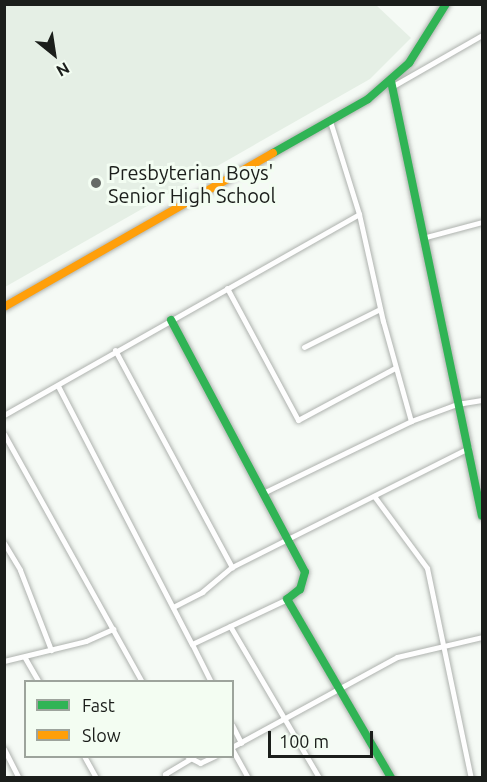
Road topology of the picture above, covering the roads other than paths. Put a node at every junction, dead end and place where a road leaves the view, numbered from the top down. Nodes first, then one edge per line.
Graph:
1 (446, 4) edge
2 (483, 34) edge
3 (392, 84) junction
4 (330, 121) junction
5 (359, 214) junction
6 (483, 222) edge
7 (426, 237) junction
8 (227, 288) junction
9 (4, 307) edge
10 (380, 309) junction
11 (171, 320) junction
12 (304, 347) dead end
13 (115, 350) junction
14 (395, 368) junction
15 (58, 386) junction
16 (483, 400) edge
17 (457, 404) junction
18 (4, 415) edge
19 (411, 421) junction
20 (4, 434) edge
21 (469, 448) junction
22 (265, 492) junction
23 (374, 496) junction
24 (483, 516) edge
25 (291, 538) junction
26 (4, 543) edge
27 (232, 567) junction
28 (287, 599) junction
29 (173, 607) junction
30 (230, 626) junction
31 (112, 629) junction
32 (483, 637) edge
33 (192, 644) junction
34 (442, 648) junction
35 (51, 650) junction
36 (25, 658) junction
37 (4, 661) edge
38 (38, 680) edge
39 (141, 680) edge
40 (210, 680) edge
41 (340, 686) junction
42 (282, 718) junction
43 (234, 729) edge
44 (241, 743) junction
45 (234, 747) edge
46 (234, 752) edge
47 (6, 753) edge
48 (85, 758) edge
49 (189, 758) edge
50 (211, 758) edge
51 (19, 777) edge
52 (96, 777) edge
53 (167, 777) edge
54 (248, 777) edge
55 (319, 777) edge
56 (391, 777) edge
57 (471, 777) edge

1 - 3 street
2 - 3 street
3 - 4 street
3 - 7 street
4 - 5 street
4 - 9 street
5 - 8 street
5 - 10 street
6 - 7 street
7 - 17 street
8 - 11 street
8 - 14 street
10 - 12 street
10 - 14 street
11 - 13 street
11 - 22 street
13 - 15 street
13 - 27 street
14 - 19 street
15 - 18 street
15 - 29 street
16 - 17 street
17 - 19 street
17 - 21 street
19 - 22 street
20 - 31 street
21 - 23 street
21 - 24 street
22 - 25 street
23 - 25 street
23 - 34 street
25 - 27 street
25 - 28 street
26 - 35 street
27 - 29 street
28 - 30 street
28 - 41 street
29 - 33 street
30 - 33 street
30 - 42 street
31 - 35 street
31 - 39 street
32 - 34 street
33 - 40 street
34 - 41 street
34 - 57 street
35 - 36 street
36 - 37 street
36 - 38 street
41 - 42 street
41 - 56 street
42 - 44 street
42 - 55 street
43 - 44 street
44 - 45 street
46 - 54 street
47 - 51 street
48 - 52 street
49 - 50 street
49 - 53 street

